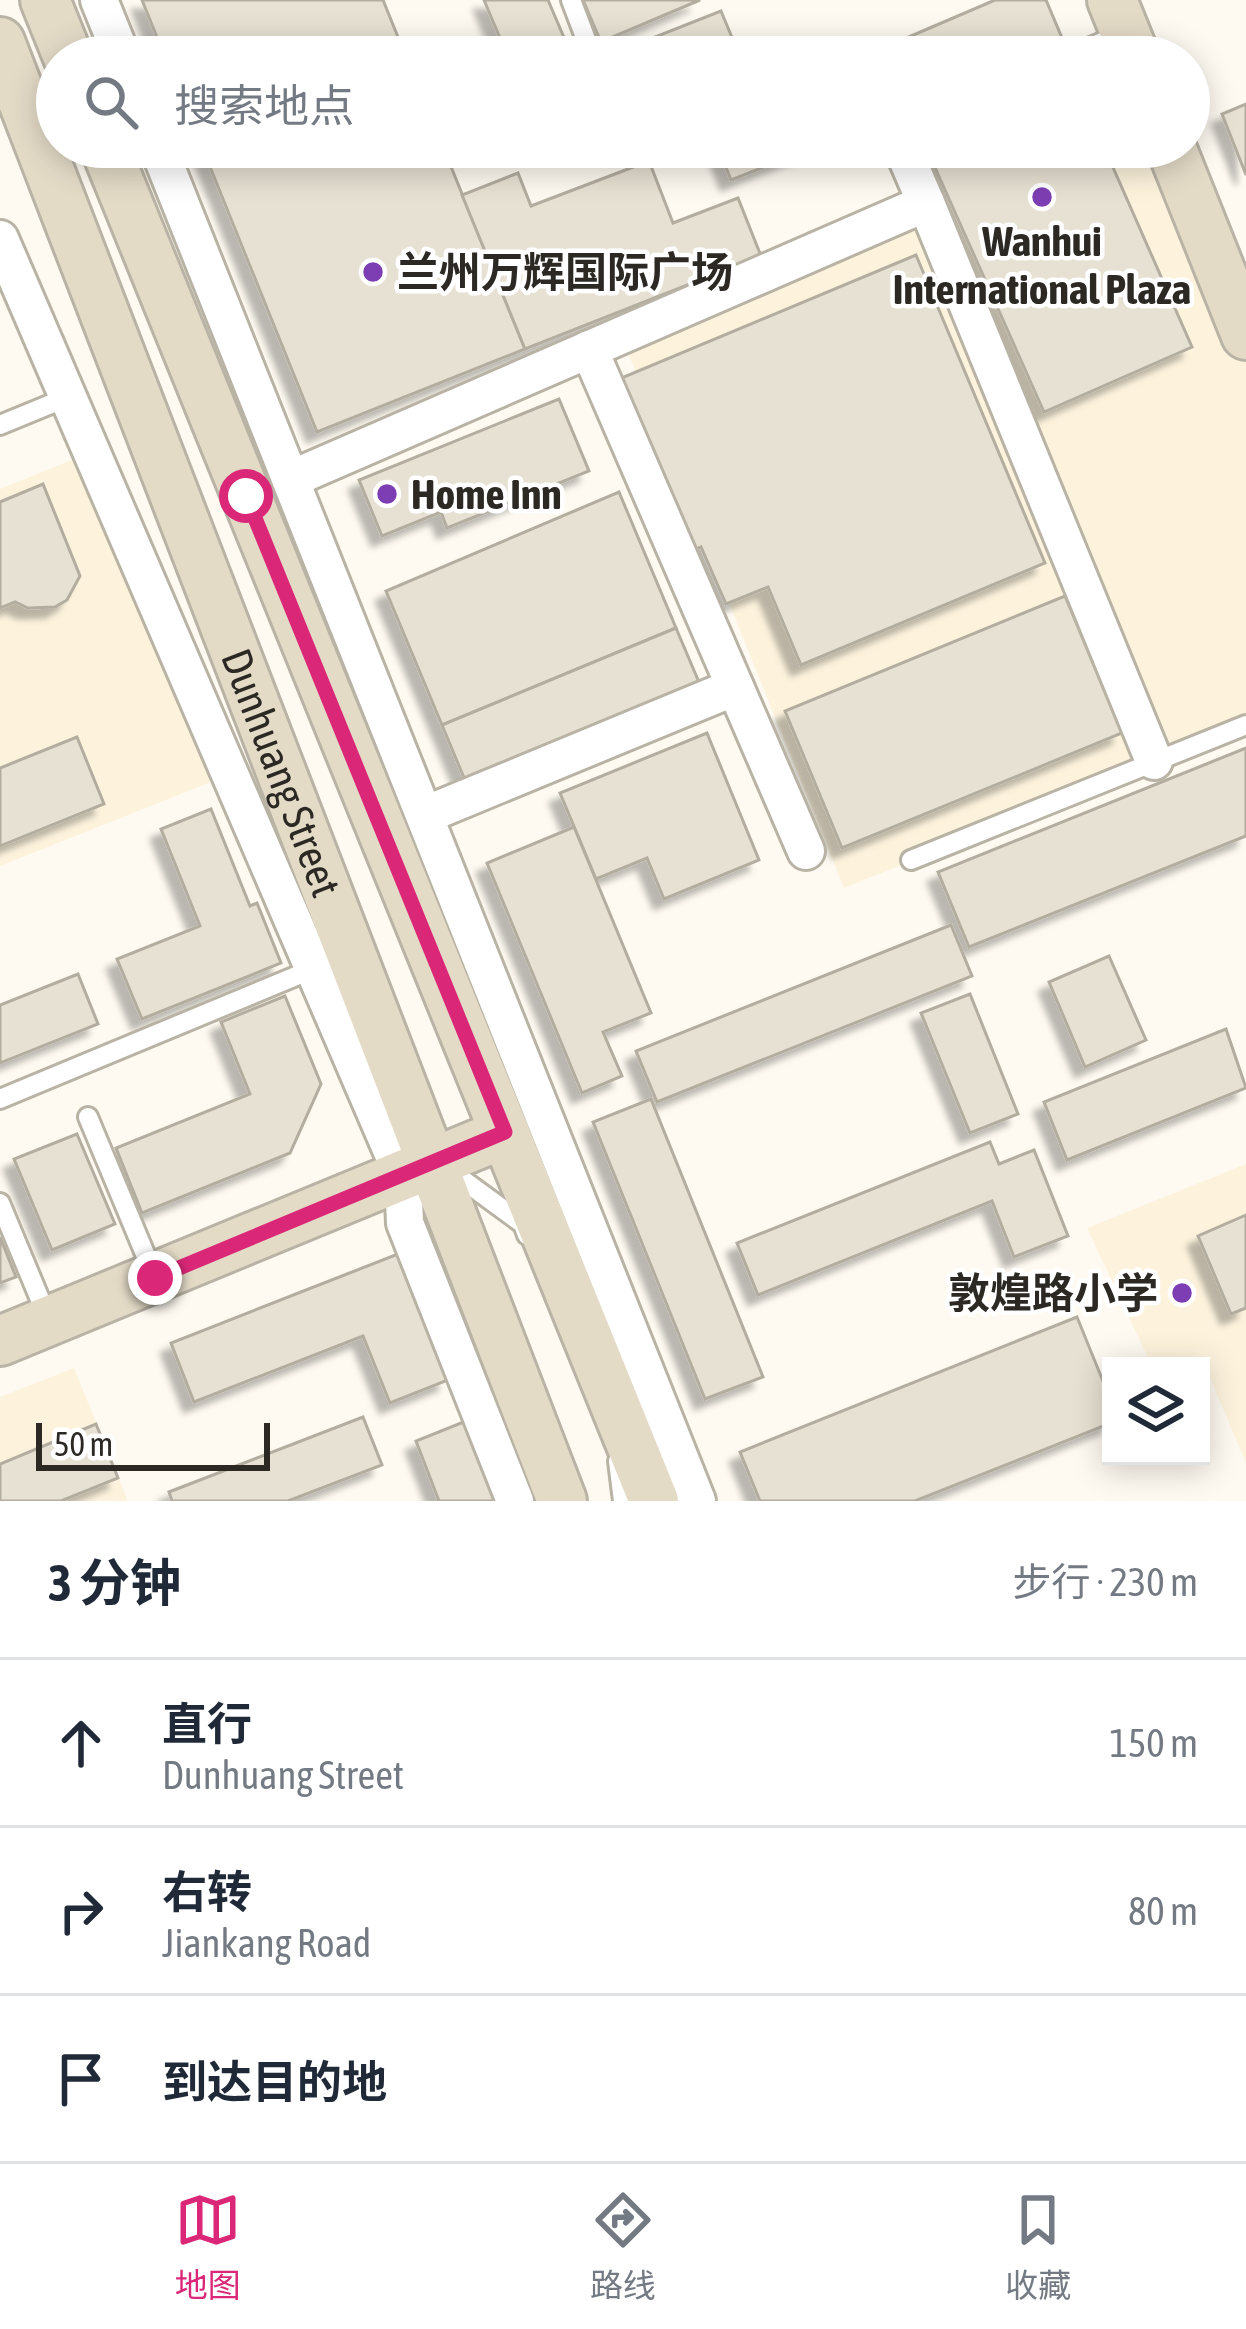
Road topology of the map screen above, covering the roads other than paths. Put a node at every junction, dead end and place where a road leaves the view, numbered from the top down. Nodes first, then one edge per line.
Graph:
1 (45, 0) edge
2 (99, 0) edge
3 (571, 0) edge
4 (60, 36) edge
5 (114, 36) edge
6 (586, 36) edge
7 (0, 42) edge
8 (36, 139) edge
9 (47, 168) edge
10 (115, 168) edge
11 (165, 168) edge
12 (911, 168) edge
13 (1179, 168) edge
14 (926, 203) junction
15 (0, 239) edge
16 (1246, 335) edge
17 (589, 349) junction
18 (68, 397) junction
19 (0, 425) edge
20 (268, 487) junction
21 (735, 687) junction
22 (1246, 725) edge
23 (1154, 760) junction
24 (425, 815) junction
25 (806, 851) dead end
26 (911, 860) dead end
27 (314, 969) junction
28 (0, 1099) edge
29 (88, 1118) dead end
30 (505, 1132) junction
31 (419, 1168) junction
32 (0, 1203) edge
33 (155, 1278) junction
34 (49, 1321) junction
35 (0, 1340) edge
36 (639, 1492) edge
37 (515, 1501) edge
38 (562, 1501) edge
39 (697, 1501) edge

1 - 4 main road
2 - 5 street
3 - 6 lane
7 - 8 main road, Dunhuang Street
9 - 31 main road, Dunhuang Street
10 - 20 main road, Dunhuang Street
11 - 20 street
12 - 14 street
13 - 16 main road
14 - 17 street
14 - 23 street
15 - 18 street
17 - 20 street
17 - 21 street
18 - 19 lane
18 - 27 street
20 - 24 street
20 - 30 main road, Dunhuang Street
21 - 24 street
21 - 25 street
22 - 23 lane
23 - 26 lane
24 - 39 street
27 - 28 lane
27 - 31 street
29 - 33 lane
30 - 31 main road
30 - 36 main road, Dunhuang Street
31 - 33 main road
31 - 36 lane
31 - 37 street
31 - 38 main road, Dunhuang Street
32 - 34 lane
33 - 34 main road
34 - 35 main road

